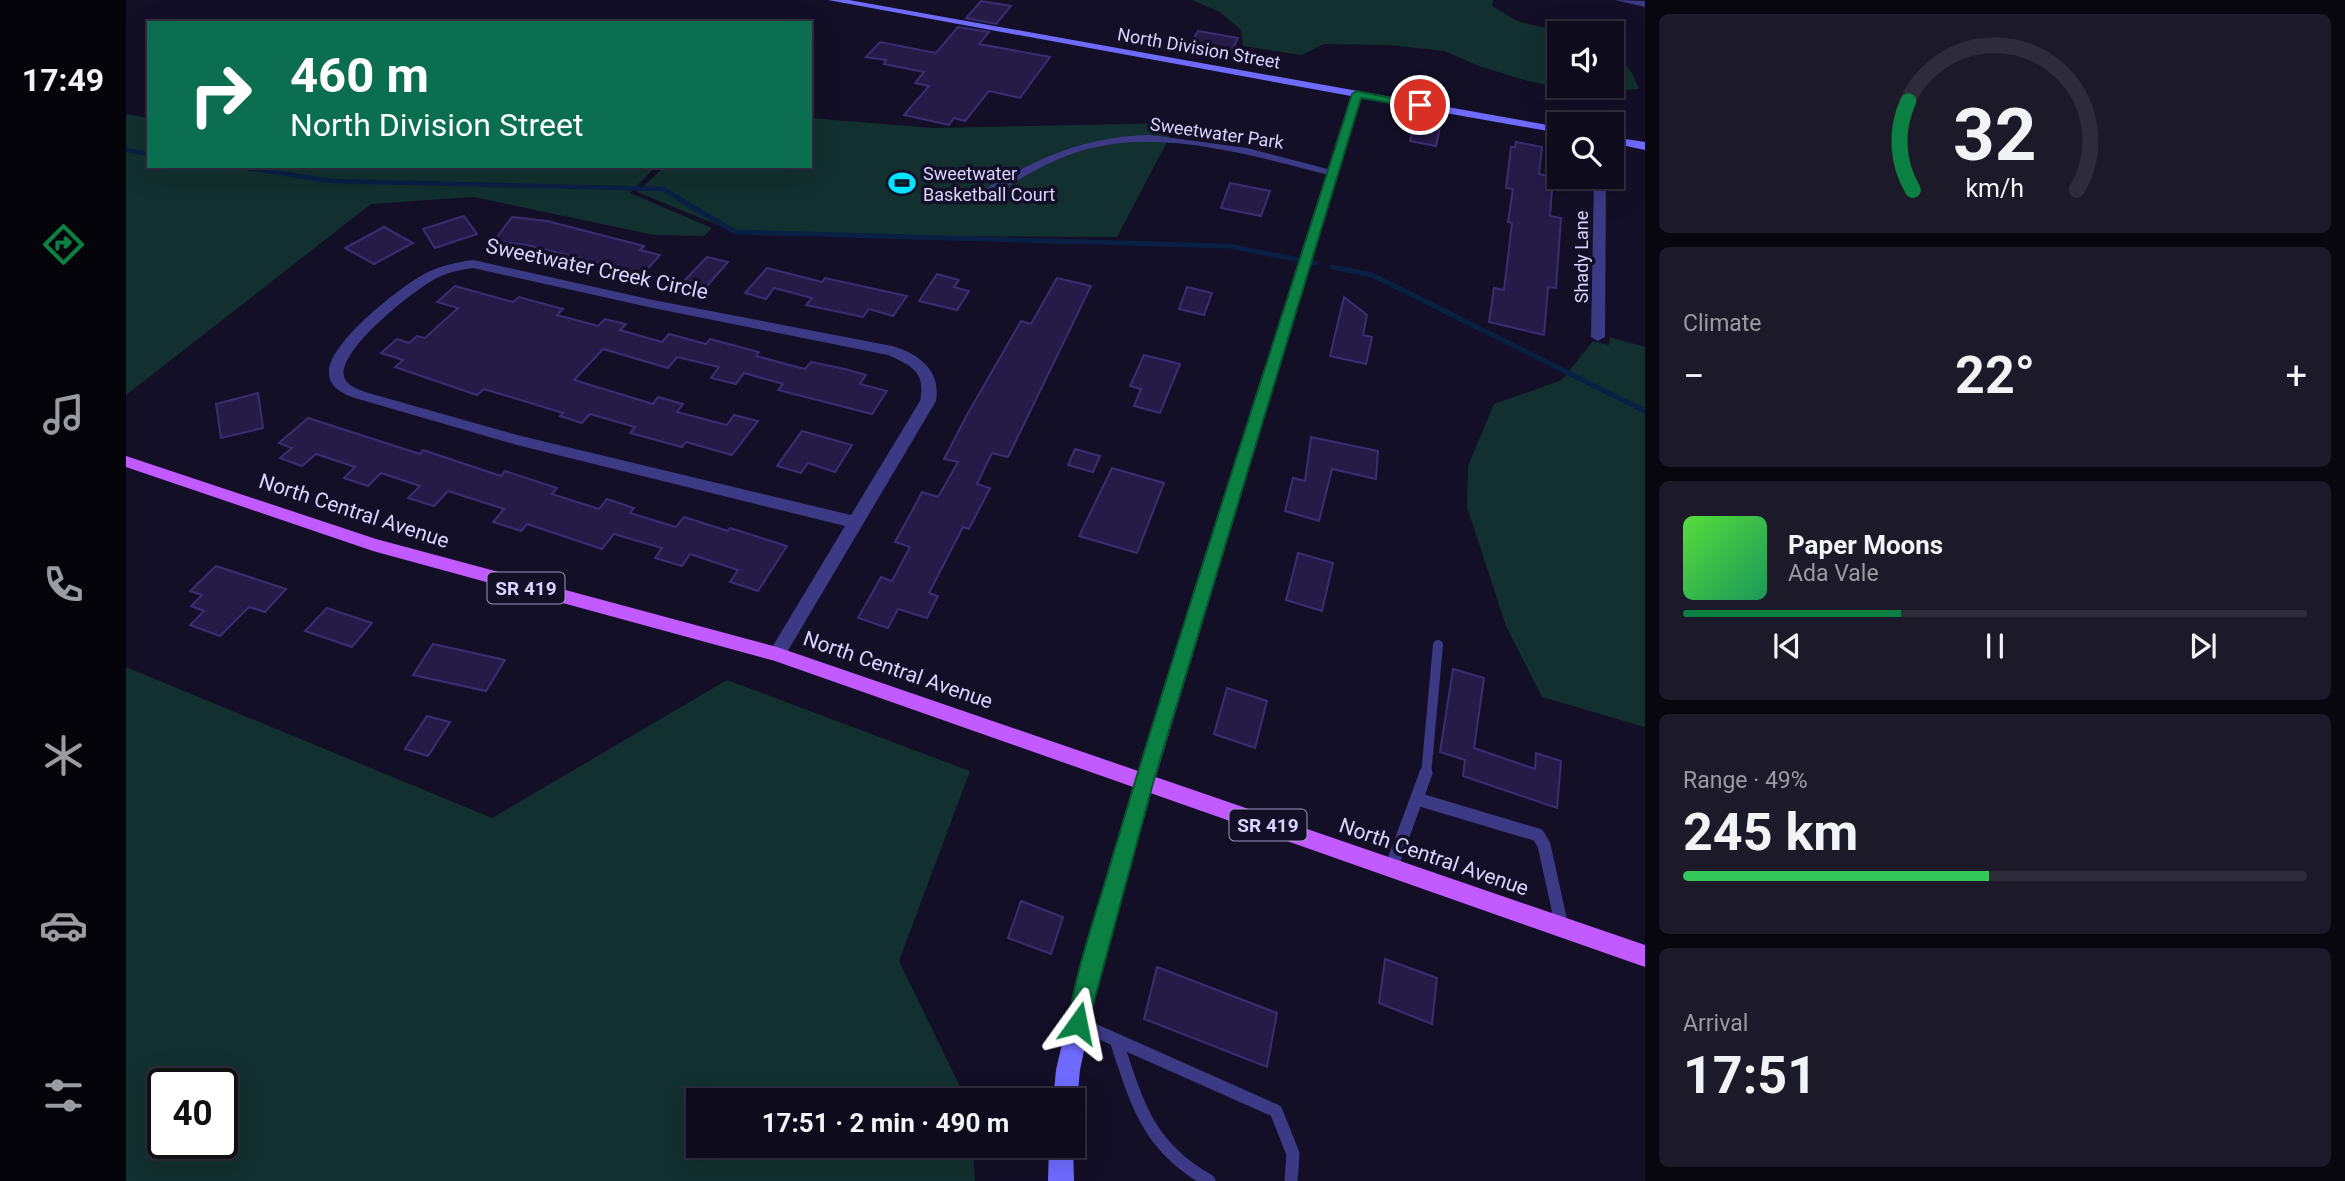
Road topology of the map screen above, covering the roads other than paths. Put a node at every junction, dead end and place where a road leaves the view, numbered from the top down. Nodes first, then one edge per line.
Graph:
1 (833, 0) edge
2 (1620, 0) edge
3 (1645, 4) edge
4 (1357, 94) junction
5 (1547, 128) edge
6 (1624, 142) edge
7 (1645, 146) edge
8 (1333, 172) junction
9 (1600, 189) edge
10 (981, 197) dead end
11 (1598, 337) dead end
12 (126, 461) edge
13 (855, 522) junction
14 (1438, 645) dead end
15 (777, 654) junction
16 (1144, 783) junction
17 (1417, 799) junction
18 (1391, 868) junction
19 (1562, 927) junction
20 (1645, 956) edge
21 (1078, 1023) junction
22 (1116, 1040) junction
23 (1066, 1088) edge
24 (1061, 1158) edge
25 (1060, 1181) edge
26 (1209, 1181) edge
27 (1291, 1181) edge

1 - 4 street, North Division Street
2 - 3 street
4 - 5 street, North Division Street
4 - 8 street
6 - 7 street
8 - 10 street, Sweetwater Park
8 - 16 street
9 - 11 street, Shady Lane
12 - 15 main road, North Central Avenue / SR 419
13 - 13 street, Sweetwater Creek Circle
13 - 15 street, Sweetwater Creek Circle
14 - 17 lane
15 - 16 main road, North Central Avenue / SR 419
16 - 18 main road, North Central Avenue / SR 419
16 - 21 street
17 - 18 lane
17 - 19 lane
18 - 19 main road, North Central Avenue / SR 419
19 - 20 main road, North Central Avenue / SR 419
21 - 22 lane
21 - 23 street
22 - 26 lane
22 - 27 lane
24 - 25 street

